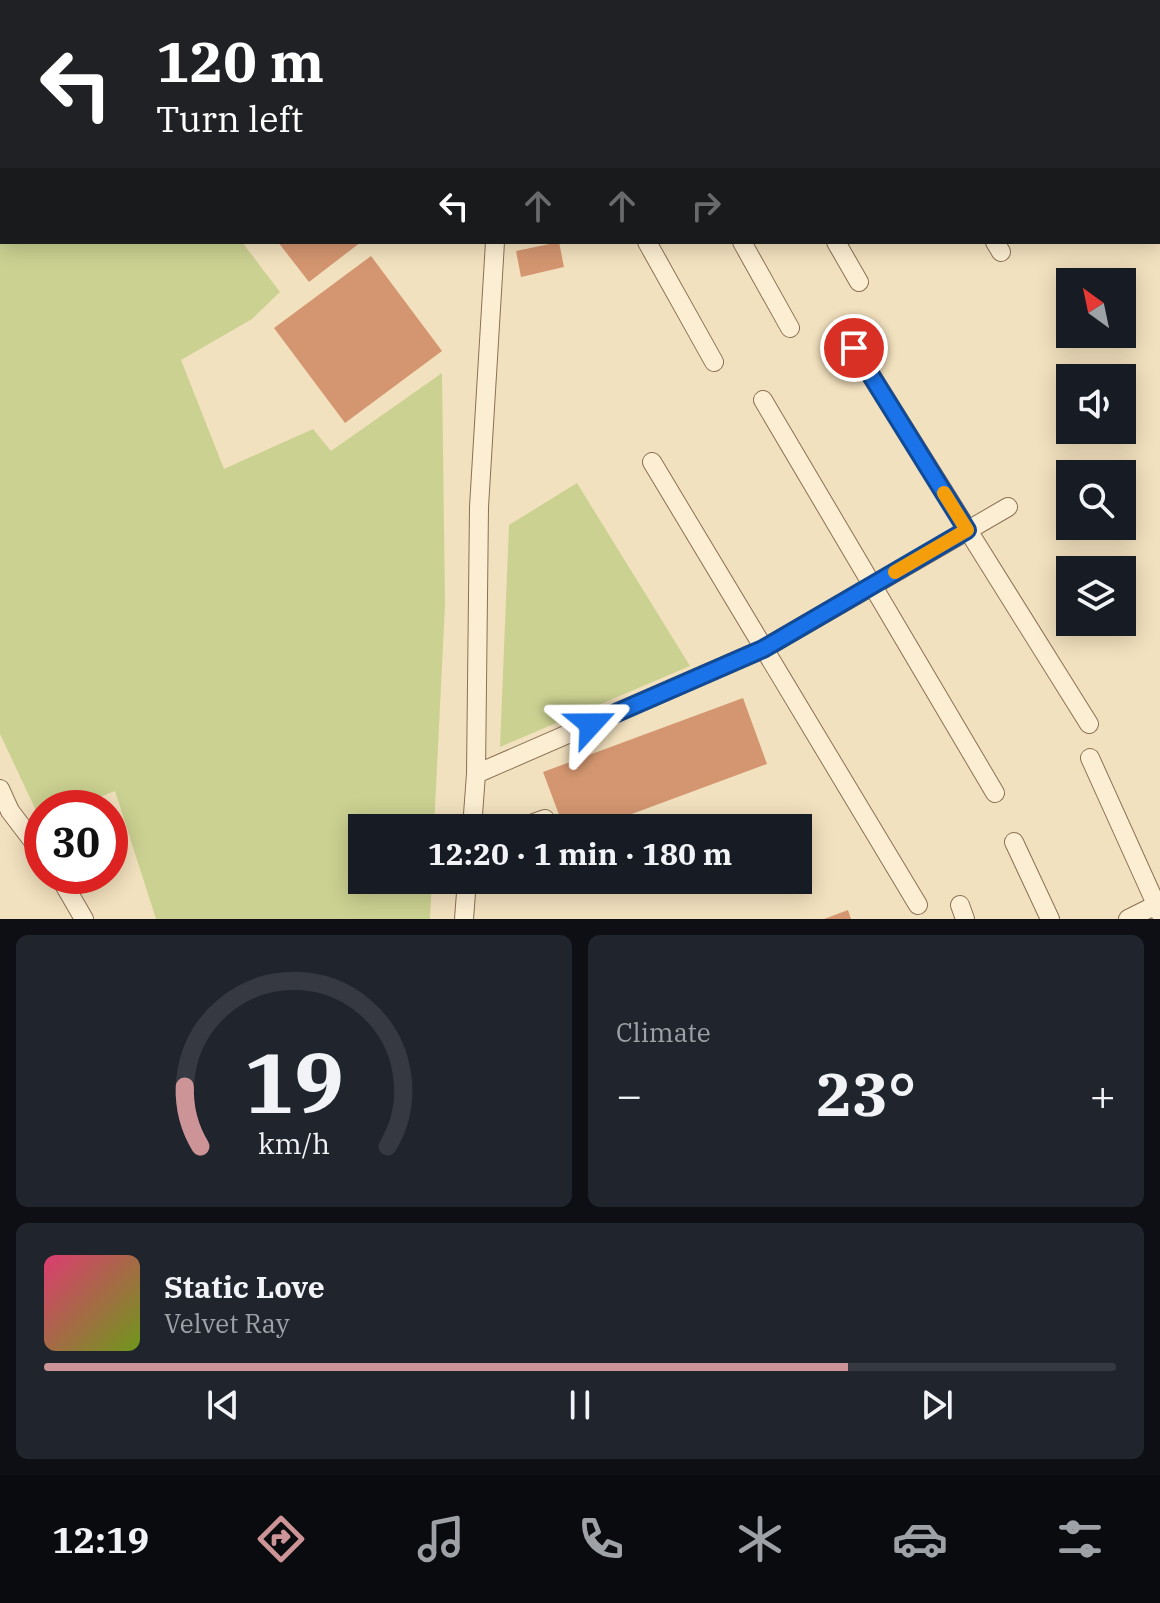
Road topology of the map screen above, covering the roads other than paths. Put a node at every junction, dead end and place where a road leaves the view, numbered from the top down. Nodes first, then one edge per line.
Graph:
1 (495, 244) edge
2 (648, 244) edge
3 (743, 244) edge
4 (837, 244) edge
5 (859, 282) dead end
6 (790, 328) dead end
7 (854, 348) dead end
8 (714, 362) dead end
9 (763, 400) dead end
10 (652, 462) dead end
11 (1008, 507) dead end
12 (967, 530) junction
13 (872, 585) junction
14 (763, 649) junction
15 (1089, 724) dead end
16 (1090, 758) dead end
17 (476, 774) junction
18 (0, 789) edge
19 (995, 793) dead end
20 (473, 814) edge
21 (24, 829) edge
22 (1014, 842) dead end
23 (69, 894) edge
24 (466, 894) edge
25 (918, 905) dead end
26 (1159, 907) edge
27 (84, 919) edge
28 (464, 919) edge
29 (1050, 919) edge
30 (1128, 919) edge

1 - 17 street
2 - 8 street
3 - 6 street
4 - 5 street
7 - 12 street
9 - 13 street
10 - 14 street
11 - 12 street
12 - 13 street
12 - 15 street
13 - 14 street
13 - 19 street
14 - 17 street
14 - 25 street
16 - 26 street
17 - 20 street
18 - 21 street
22 - 29 street
23 - 27 street
24 - 28 street
26 - 30 street

